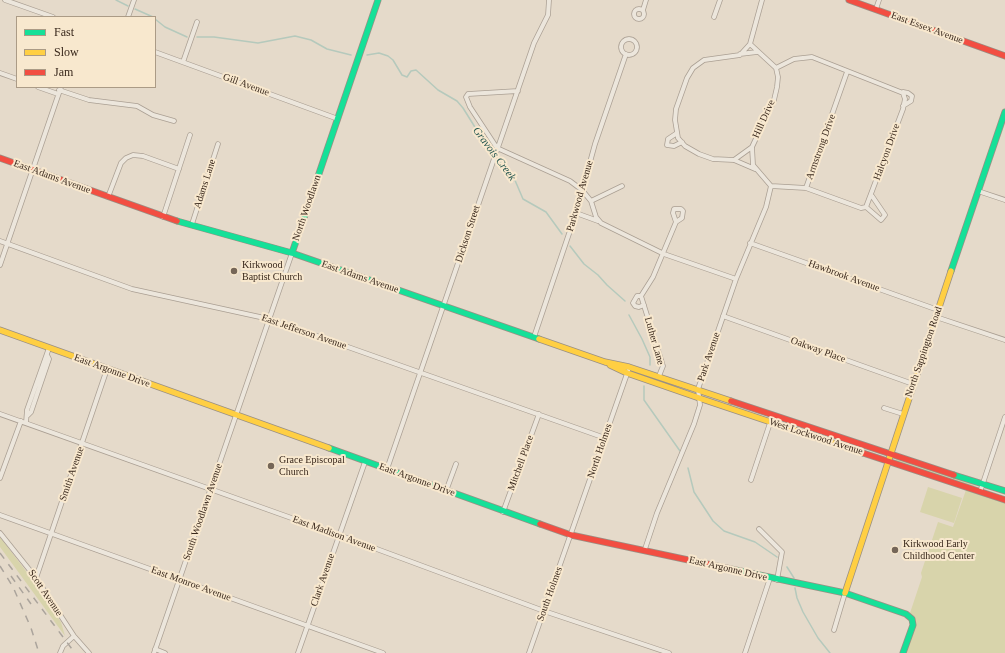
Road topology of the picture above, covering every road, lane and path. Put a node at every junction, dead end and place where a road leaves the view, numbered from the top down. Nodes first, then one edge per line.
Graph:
1 (5, 0) edge
2 (134, 0) edge
3 (379, 0) edge
4 (549, 0) edge
5 (646, 0) edge
6 (720, 0) edge
7 (762, 0) edge
8 (850, 0) edge
9 (879, 0) edge
10 (876, 9) junction
11 (642, 10) dead end
12 (50, 16) edge
13 (128, 16) edge
14 (714, 17) dead end
15 (197, 22) dead end
16 (750, 44) junction
17 (156, 52) edge
18 (757, 52) junction
19 (626, 54) dead end
20 (740, 55) junction
21 (1005, 56) edge
22 (183, 62) junction
23 (776, 68) junction
24 (847, 72) junction
25 (0, 73) edge
26 (16, 80) edge
27 (43, 88) edge
28 (59, 91) edge
29 (518, 91) junction
30 (903, 94) junction
31 (904, 106) junction
32 (1005, 112) edge
33 (338, 119) junction
34 (174, 121) dead end
35 (677, 133) junction
36 (190, 135) dead end
37 (682, 142) junction
38 (218, 144) dead end
39 (752, 147) junction
40 (498, 148) junction
41 (0, 158) edge
42 (734, 160) junction
43 (179, 169) junction
44 (755, 169) junction
45 (32, 170) junction
46 (622, 186) dead end
47 (771, 186) junction
48 (806, 188) junction
49 (582, 190) junction
50 (978, 191) junction
51 (872, 196) junction
52 (108, 197) junction
53 (1005, 200) edge
54 (591, 201) junction
55 (866, 207) junction
56 (576, 213) junction
57 (163, 216) junction
58 (598, 221) junction
59 (676, 222) dead end
60 (192, 224) junction
61 (0, 241) edge
62 (750, 243) junction
63 (8, 244) junction
64 (292, 253) junction
65 (664, 254) junction
66 (0, 265) edge
67 (736, 279) junction
68 (641, 296) junction
69 (644, 305) junction
70 (444, 306) junction
71 (938, 310) junction
72 (724, 316) junction
73 (936, 317) junction
74 (269, 319) junction
75 (0, 330) edge
76 (534, 337) junction
77 (1005, 340) edge
78 (49, 348) junction
79 (605, 362) junction
80 (629, 367) junction
81 (107, 369) junction
82 (421, 372) junction
83 (627, 373) junction
84 (659, 376) junction
85 (913, 384) junction
86 (698, 389) junction
87 (699, 398) junction
88 (884, 408) dead end
89 (0, 414) edge
90 (539, 414) junction
91 (773, 414) junction
92 (903, 414) junction
93 (236, 416) junction
94 (1005, 417) edge
95 (20, 421) junction
96 (26, 423) junction
97 (770, 423) junction
98 (605, 438) junction
99 (82, 444) junction
100 (890, 454) junction
101 (888, 461) junction
102 (365, 462) junction
103 (456, 464) dead end
104 (387, 469) junction
105 (0, 478) edge
106 (751, 480) dead end
107 (983, 484) junction
108 (211, 490) junction
109 (446, 491) junction
110 (1005, 491) edge
111 (980, 492) junction
112 (1005, 500) edge
113 (503, 512) junction
114 (0, 515) edge
115 (759, 529) dead end
116 (0, 533) edge
117 (51, 534) junction
118 (339, 535) junction
119 (571, 535) junction
120 (644, 550) junction
121 (36, 578) junction
122 (770, 578) junction
123 (179, 579) junction
124 (777, 580) junction
125 (845, 594) junction
126 (544, 611) junction
127 (307, 626) junction
128 (834, 630) dead end
129 (74, 636) junction
130 (155, 651) edge
131 (60, 653) edge
132 (89, 653) edge
133 (165, 653) edge
134 (298, 653) edge
135 (383, 653) edge
136 (529, 653) edge
137 (669, 653) edge
138 (745, 653) edge
139 (903, 653) edge

1 - 12 street
2 - 13 street
3 - 33 street, North Woodlawn
4 - 29 street, Dickson Street
5 - 11 street
6 - 14 street
7 - 16 street
8 - 10 street, East Essex Avenue
9 - 10 street
10 - 21 street, East Essex Avenue
15 - 22 street
16 - 18 street
16 - 20 street
17 - 22 street, Gill Avenue
18 - 20 street
18 - 23 street
19 - 49 street, Parkwood Avenue
20 - 35 street
22 - 33 street, Gill Avenue
23 - 24 street
23 - 39 street, Hill Drive
24 - 30 street
24 - 48 street, Armstrong Drive
25 - 26 street
27 - 28 street
28 - 34 street
28 - 45 street
29 - 40 street, Dickson Street
29 - 40 street
30 - 31 street, Halcyon Drive
30 - 31 street
31 - 51 street, Halcyon Drive
32 - 50 street, North Sappington Road
33 - 64 street, North Woodlawn
35 - 37 street
35 - 37 street
36 - 43 street
37 - 42 street
38 - 60 street, Adams Lane
39 - 42 street, Hill Drive
39 - 44 street, Hill Drive
40 - 49 street
40 - 70 street, Dickson Street
41 - 45 street, East Adams Avenue
42 - 44 street
43 - 52 street
43 - 57 street
44 - 47 street
45 - 52 street, East Adams Avenue
45 - 63 street
46 - 54 street
47 - 48 street, Armstrong Drive
47 - 62 street, Park Avenue
48 - 55 street
49 - 54 street
49 - 56 street, Parkwood Avenue
50 - 53 street
50 - 71 street, North Sappington Road
51 - 55 street, Halcyon Drive
51 - 55 street
52 - 57 street, East Adams Avenue
54 - 58 street
56 - 58 street
56 - 76 street, Parkwood Avenue
57 - 60 street, East Adams Avenue
58 - 65 street
59 - 65 street, Luther Lane
60 - 64 street, East Adams Avenue
61 - 63 street, East Jefferson Avenue
62 - 67 street, Park Avenue
62 - 71 street, Hawbrook Avenue
63 - 66 street
63 - 74 street, East Jefferson Avenue
64 - 70 street, East Adams Avenue
64 - 74 street, North Woodlawn
65 - 67 street
65 - 68 street, Luther Lane
67 - 72 street, Park Avenue
68 - 69 street, Luther Lane
68 - 69 street, Luther Lane
69 - 84 street, Luther Lane
70 - 76 street, East Adams Avenue
70 - 82 street, Dickson Street
71 - 73 street, North Sappington Road
72 - 85 street, Oakway Place
72 - 86 street, Park Avenue
73 - 77 street
73 - 85 street, North Sappington Road
74 - 82 street, East Jefferson Avenue
74 - 93 street, North Woodlawn
75 - 78 street, East Argonne Drive
76 - 79 street, East Adams Avenue
78 - 81 street, East Argonne Drive
78 - 96 street
79 - 80 street, East Adams Avenue
79 - 83 street, East Adams Avenue
80 - 83 street, North Holmes
80 - 84 street, West Lockwood Avenue
81 - 93 street, East Argonne Drive
81 - 99 street, Smith Avenue
82 - 90 street, East Jefferson Avenue
82 - 104 street, Dickson Street
83 - 87 street, West Lockwood Avenue
83 - 98 street, North Holmes
84 - 86 street, West Lockwood Avenue
85 - 92 street, North Sappington Road
86 - 87 street, Park Avenue
86 - 91 street, West Lockwood Avenue
87 - 97 street, West Lockwood Avenue
87 - 120 street, Park Avenue
88 - 92 street
89 - 95 street, East Madison Avenue
90 - 98 street, East Jefferson Avenue
90 - 113 street, Mitchell Place
91 - 97 street
91 - 100 street, West Lockwood Avenue
92 - 100 street, North Sappington Road
93 - 102 street, East Argonne Drive
93 - 108 street, South Woodlawn Avenue
94 - 107 street
95 - 96 street, East Madison Avenue
95 - 105 street
96 - 99 street, East Madison Avenue
97 - 101 street, West Lockwood Avenue
97 - 106 street
98 - 119 street, North Holmes
99 - 108 street, East Madison Avenue
99 - 117 street, Smith Avenue
100 - 101 street, North Sappington Road
100 - 107 street, West Lockwood Avenue
101 - 111 street, West Lockwood Avenue
101 - 125 street, North Sappington Road
102 - 104 street, East Argonne Drive
102 - 118 street, Clark Avenue
103 - 109 street
104 - 109 street, East Argonne Drive
107 - 110 street, West Lockwood Avenue
107 - 111 street
108 - 118 street, East Madison Avenue
108 - 123 street, South Woodlawn Avenue
109 - 113 street, East Argonne Drive
111 - 112 street, West Lockwood Avenue
113 - 119 street, East Argonne Drive
114 - 117 street, East Monroe Avenue
115 - 124 street
116 - 121 street, Scott Avenue
117 - 121 street, Smith Avenue
117 - 123 street, East Monroe Avenue
118 - 126 street, East Madison Avenue
118 - 127 street, Clark Avenue
119 - 120 street, East Argonne Drive
119 - 126 street, South Holmes
120 - 122 street, East Argonne Drive
121 - 129 street, Scott Avenue
122 - 124 street, East Argonne Drive
122 - 138 street
123 - 127 street, East Monroe Avenue
123 - 130 street, South Woodlawn Avenue
124 - 125 street, East Argonne Drive
125 - 128 street
125 - 139 street, East Argonne Drive
126 - 136 street, South Holmes
126 - 137 street, East Madison Avenue
127 - 134 street, Clark Avenue
127 - 135 street, East Monroe Avenue
129 - 131 street
129 - 132 street, Scott Avenue
130 - 133 street

